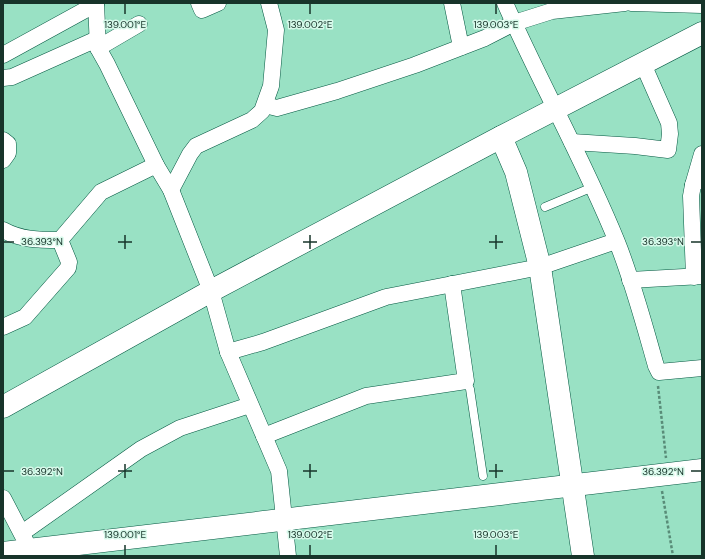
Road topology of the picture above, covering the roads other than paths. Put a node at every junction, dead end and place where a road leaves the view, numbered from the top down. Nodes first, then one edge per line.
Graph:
1 (199, 3) edge
2 (218, 3) edge
3 (269, 3) edge
4 (452, 3) edge
5 (505, 3) edge
6 (625, 3) edge
7 (631, 3) edge
8 (96, 4) edge
9 (702, 5) edge
10 (551, 7) edge
11 (514, 23) junction
12 (139, 24) dead end
13 (702, 33) edge
14 (98, 44) junction
15 (461, 47) junction
16 (3, 55) edge
17 (643, 64) junction
18 (3, 78) edge
19 (265, 105) junction
20 (556, 108) junction
21 (501, 137) junction
22 (3, 140) edge
23 (572, 142) junction
24 (702, 154) edge
25 (3, 160) edge
26 (156, 165) junction
27 (698, 181) edge
28 (593, 188) junction
29 (171, 190) junction
30 (545, 207) dead end
31 (3, 230) edge
32 (60, 240) junction
33 (616, 241) junction
34 (540, 268) junction
35 (698, 276) edge
36 (630, 280) junction
37 (452, 284) junction
38 (210, 291) junction
39 (3, 327) edge
40 (228, 352) junction
41 (702, 368) edge
42 (466, 381) junction
43 (250, 405) junction
44 (3, 407) edge
45 (264, 436) junction
46 (702, 470) edge
47 (483, 476) dead end
48 (572, 486) junction
49 (3, 498) edge
50 (284, 521) junction
51 (28, 546) edge
52 (3, 553) edge
53 (288, 556) edge
54 (583, 556) edge

1 - 2 street
3 - 19 street
4 - 15 street
5 - 11 street
6 - 10 street
7 - 9 street
8 - 14 street
8 - 16 street
10 - 11 street
11 - 15 street
11 - 20 street
12 - 14 street
13 - 17 street
14 - 18 street
14 - 26 street
15 - 19 street
17 - 20 street
17 - 23 street
19 - 29 street
20 - 21 street
20 - 23 street
21 - 34 street
21 - 38 street
22 - 25 street
23 - 28 street
24 - 27 street
26 - 29 street
26 - 32 street
27 - 35 street
28 - 30 lane
28 - 33 street
29 - 38 street
31 - 32 street
32 - 39 street
33 - 34 street
33 - 36 street
34 - 37 street
34 - 48 street
35 - 36 street
36 - 41 street
37 - 40 street
37 - 42 street
38 - 40 street
38 - 44 street
40 - 43 street
42 - 45 street
42 - 47 lane
43 - 45 street
43 - 51 street
45 - 50 street
46 - 48 street
48 - 50 street
48 - 54 street
49 - 51 street
50 - 51 street
50 - 53 street
51 - 52 street

